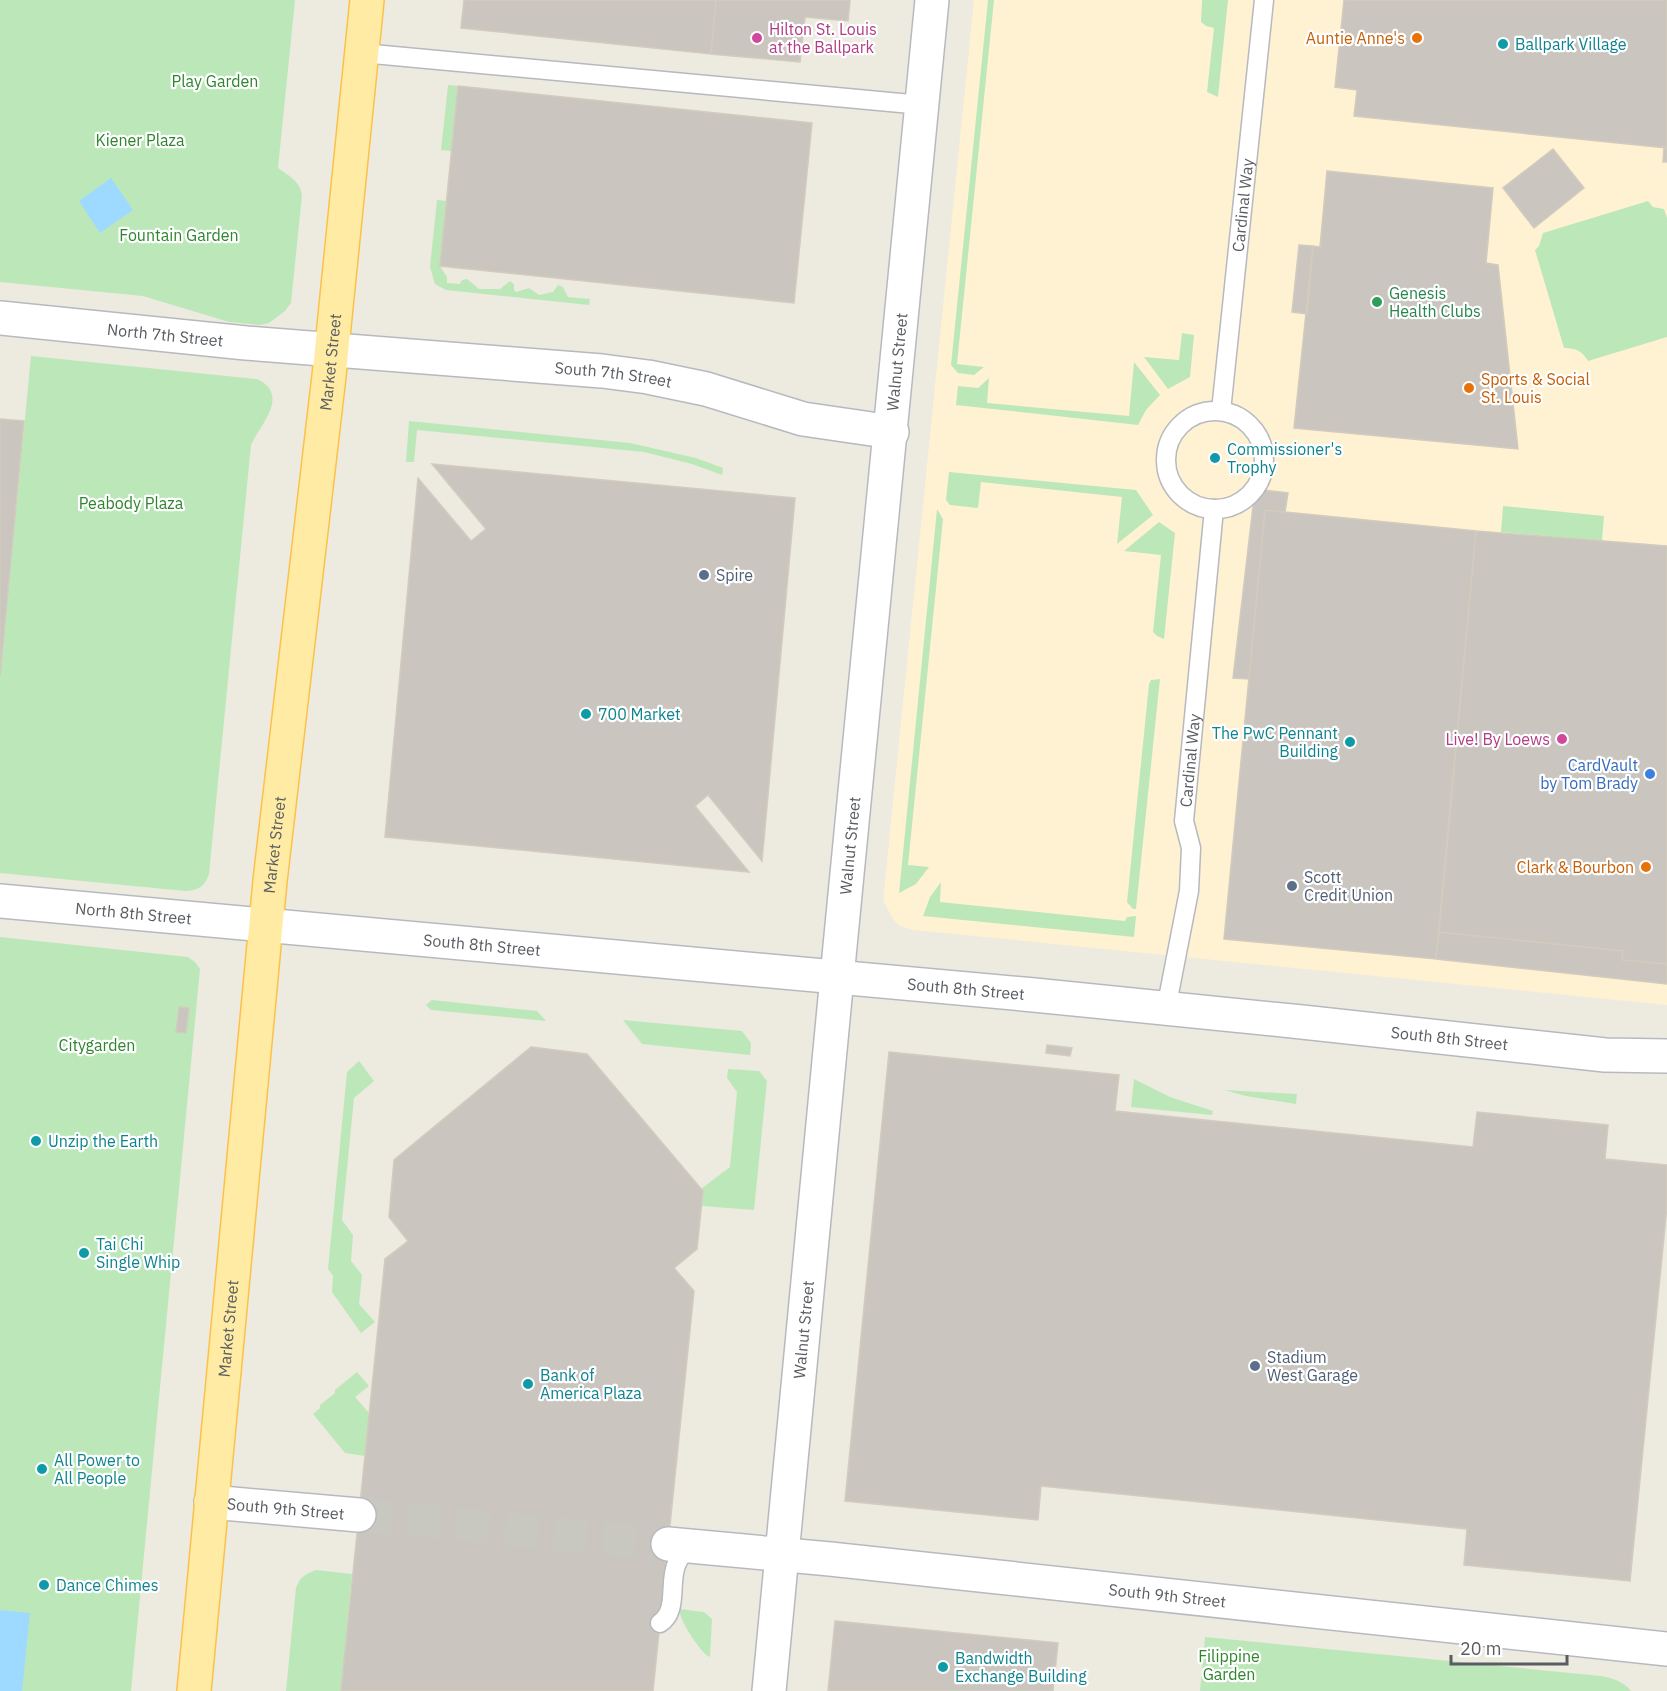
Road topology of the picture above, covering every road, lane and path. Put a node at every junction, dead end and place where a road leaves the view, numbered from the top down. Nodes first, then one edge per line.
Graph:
1 (367, 0) edge
2 (933, 0) edge
3 (1264, 0) edge
4 (362, 53) junction
5 (922, 105) junction
6 (0, 318) edge
7 (331, 350) junction
8 (1221, 411) junction
9 (892, 432) junction
10 (1214, 509) junction
11 (0, 901) edge
12 (266, 925) junction
13 (837, 977) junction
14 (1166, 1009) junction
15 (1667, 1056) edge
16 (211, 1502) junction
17 (359, 1515) tunnel mouth
18 (681, 1545) joint
19 (782, 1554) junction
20 (660, 1623) dead end
21 (1667, 1649) edge
22 (194, 1691) edge
23 (769, 1691) edge

1 - 4 main road, Market Street
2 - 5 street, Walnut Street
3 - 8 lane, Cardinal Way
4 - 5 lane
4 - 7 main road, Market Street
5 - 9 street, Walnut Street
6 - 7 street, North 7th Street
7 - 9 street, South 7th Street
7 - 12 main road, Market Street
8 - 10 lane
8 - 10 lane
9 - 13 street, Walnut Street
10 - 14 lane, Cardinal Way
11 - 12 street, North 8th Street
12 - 13 street, South 8th Street
12 - 16 main road, Market Street
13 - 14 street, South 8th Street
13 - 19 street, Walnut Street
14 - 15 street, South 8th Street
16 - 17 street, South 9th Street
16 - 22 main road, Market Street
18 - 19 street, South 9th Street
18 - 20 lane
19 - 21 street, South 9th Street
19 - 23 street, Walnut Street

